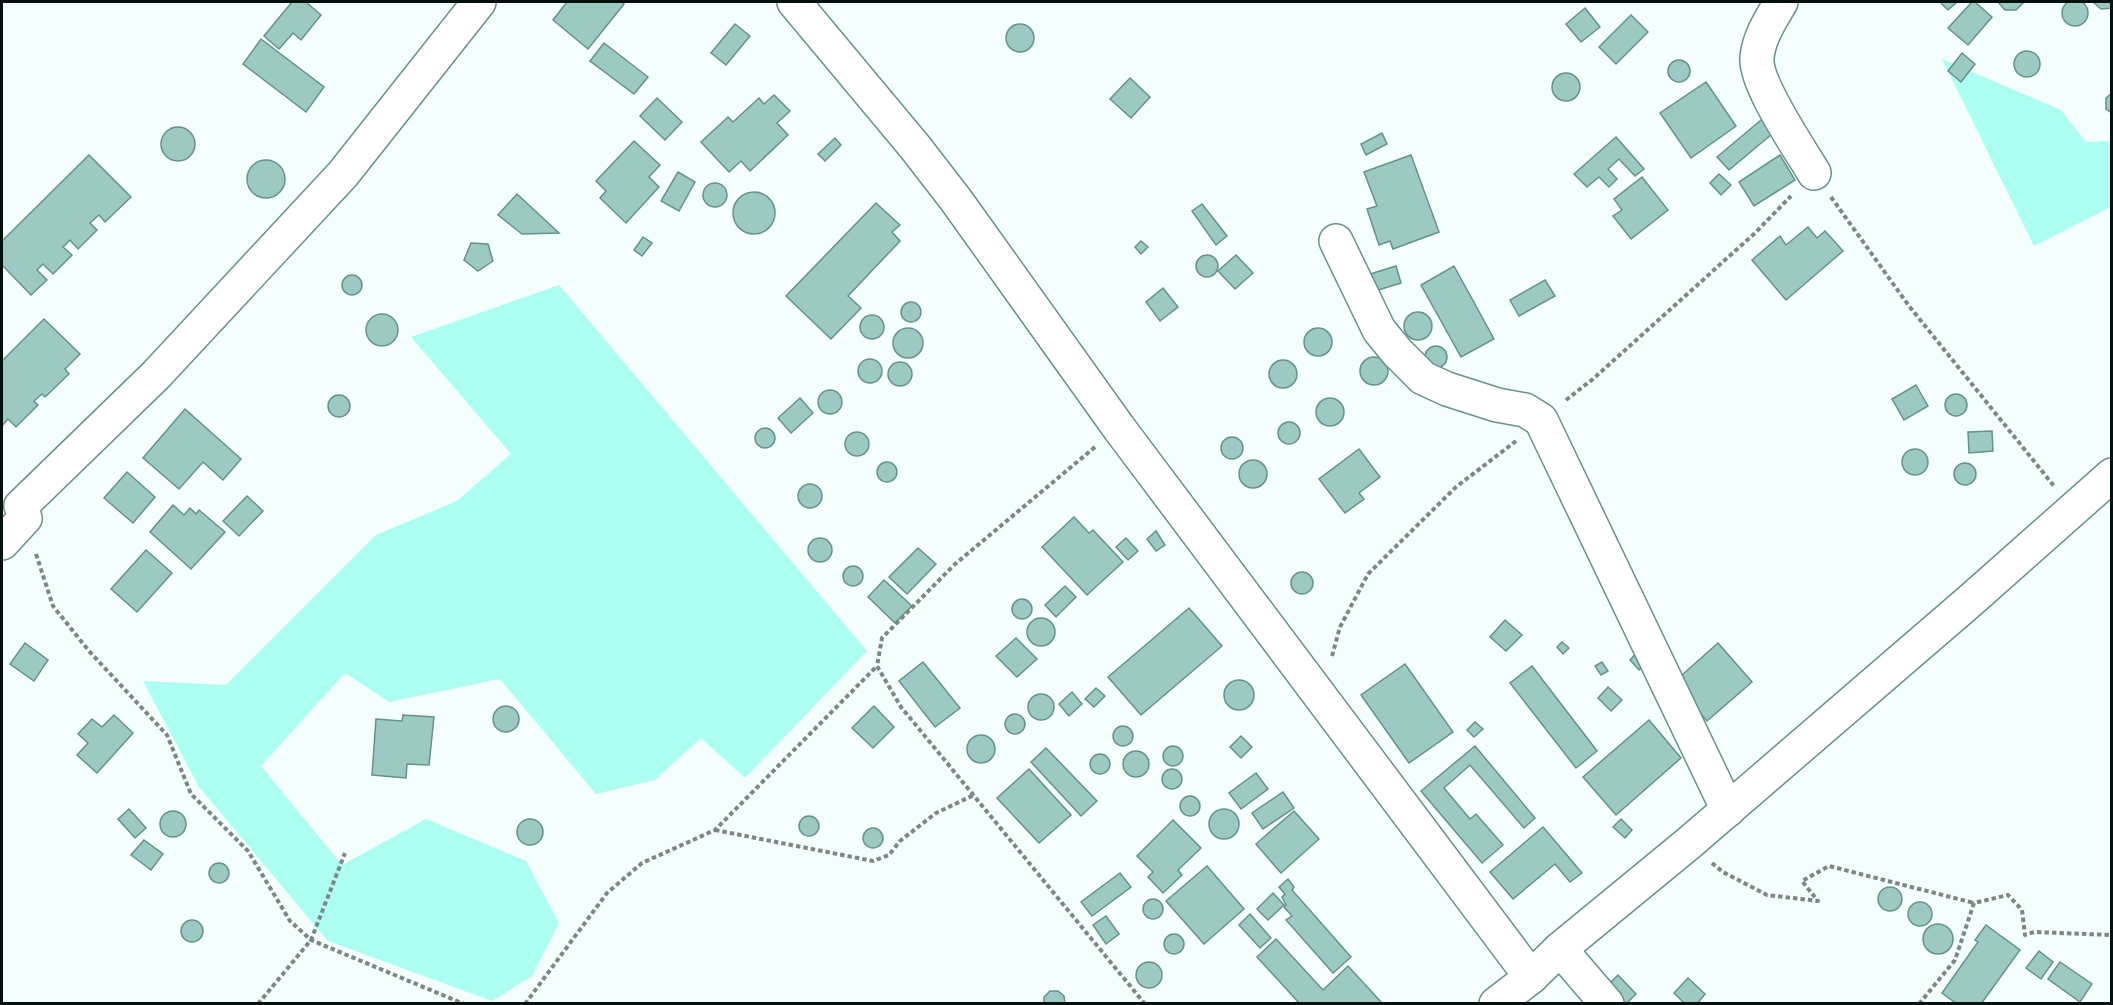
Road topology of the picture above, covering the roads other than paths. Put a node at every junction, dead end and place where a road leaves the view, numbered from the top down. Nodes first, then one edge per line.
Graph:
1 (479, 2) edge
2 (794, 2) edge
3 (1781, 2) edge
4 (1814, 173) road end
5 (1336, 241) dead end
6 (2112, 475) edge
7 (2, 543) edge
8 (1728, 810) junction
9 (1560, 949) junction
10 (1531, 977) junction
11 (1496, 1004) edge
12 (1607, 1004) edge

1 - 7 street
2 - 10 street
3 - 4 street
5 - 8 street
6 - 8 street
8 - 9 street
9 - 10 street
9 - 12 street
10 - 11 street

